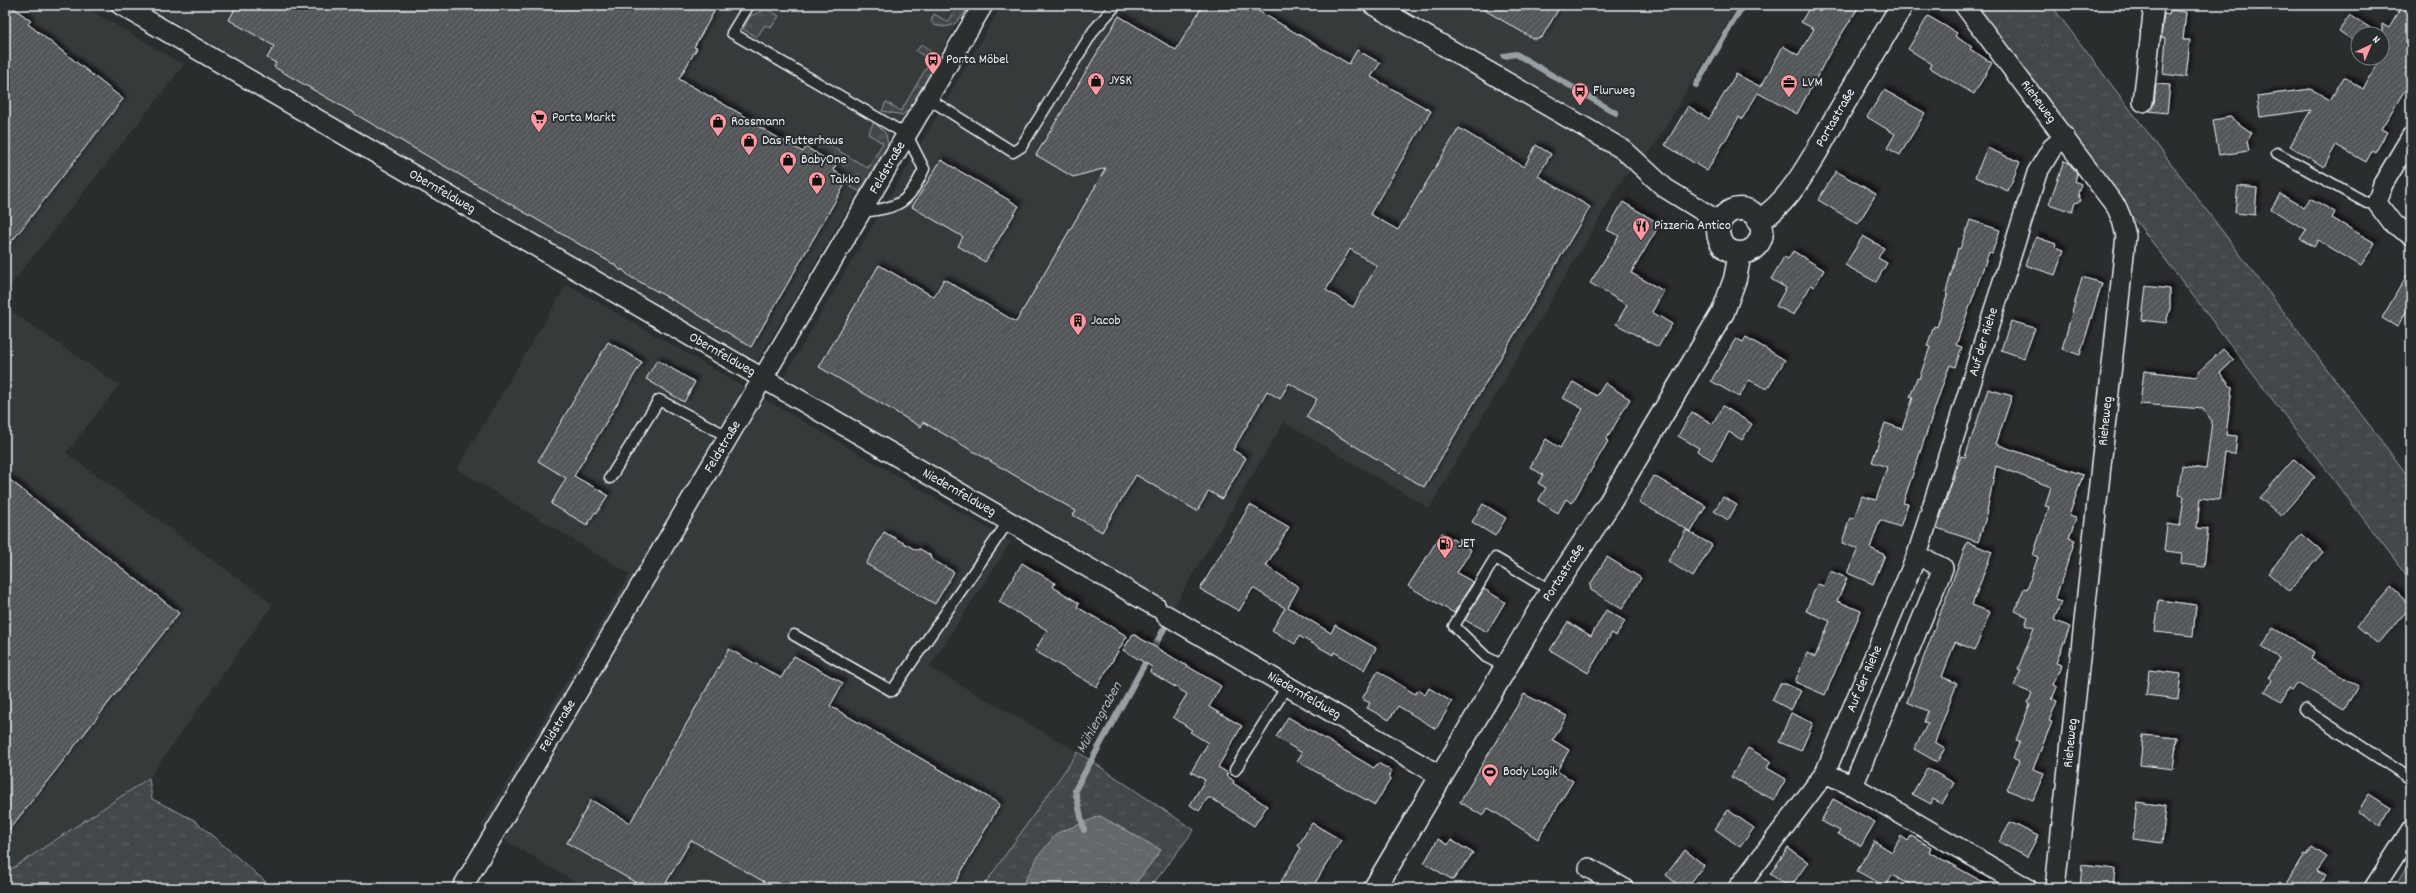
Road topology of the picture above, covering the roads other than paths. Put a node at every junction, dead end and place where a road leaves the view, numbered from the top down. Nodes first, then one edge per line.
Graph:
1 (121, 5) edge
2 (749, 5) edge
3 (983, 5) edge
4 (1116, 5) edge
5 (1373, 5) edge
6 (1902, 5) edge
7 (1964, 5) edge
8 (2154, 5) edge
9 (929, 99) junction
10 (2143, 102) dead end
11 (907, 135) junction
12 (2064, 137) junction
13 (2411, 137) edge
14 (2277, 153) dead end
15 (2377, 204) junction
16 (862, 212) junction
17 (1758, 221) junction
18 (1720, 222) junction
19 (2411, 235) edge
20 (1740, 253) junction
21 (763, 379) junction
22 (729, 437) junction
23 (610, 478) dead end
24 (1008, 522) junction
25 (1917, 555) junction
26 (1552, 591) junction
27 (794, 635) dead end
28 (1506, 668) junction
29 (1287, 686) junction
30 (2304, 709) dead end
31 (1234, 770) dead end
32 (1824, 773) junction
33 (1442, 777) junction
34 (2411, 779) edge
35 (1853, 786) junction
36 (2411, 830) edge
37 (1589, 868) dead end
38 (462, 888) edge
39 (1375, 888) edge
40 (1623, 888) edge
41 (1738, 888) edge
42 (2027, 888) edge
43 (2055, 888) edge
44 (2374, 888) edge

1 - 21 street, Obernfeldweg
2 - 11 lane
3 - 9 street, Feldstraße
4 - 9 lane
5 - 18 street
6 - 17 main road, Portastraße
7 - 12 street, Rieheweg
8 - 10 street
9 - 11 street, Feldstraße
11 - 16 street, Feldstraße
11 - 16 lane
12 - 25 street, Auf der Riehe
12 - 43 street, Rieheweg
13 - 15 street
14 - 15 lane
15 - 19 street
16 - 21 street, Feldstraße
17 - 18 main road
17 - 20 main road
18 - 20 main road
20 - 26 main road, Portastraße
21 - 22 street, Feldstraße
21 - 24 street, Niedernfeldweg
22 - 23 lane
22 - 38 street, Feldstraße
24 - 27 lane
24 - 29 street, Niedernfeldweg
25 - 32 street, Auf der Riehe
25 - 35 street
26 - 28 main road, Portastraße
26 - 28 lane
28 - 33 main road, Portastraße
29 - 31 lane
29 - 33 street, Niedernfeldweg
30 - 34 lane
32 - 35 street
32 - 41 street, Auf der Riehe
33 - 39 main road, Portastraße
35 - 42 street
36 - 44 street
37 - 40 street

